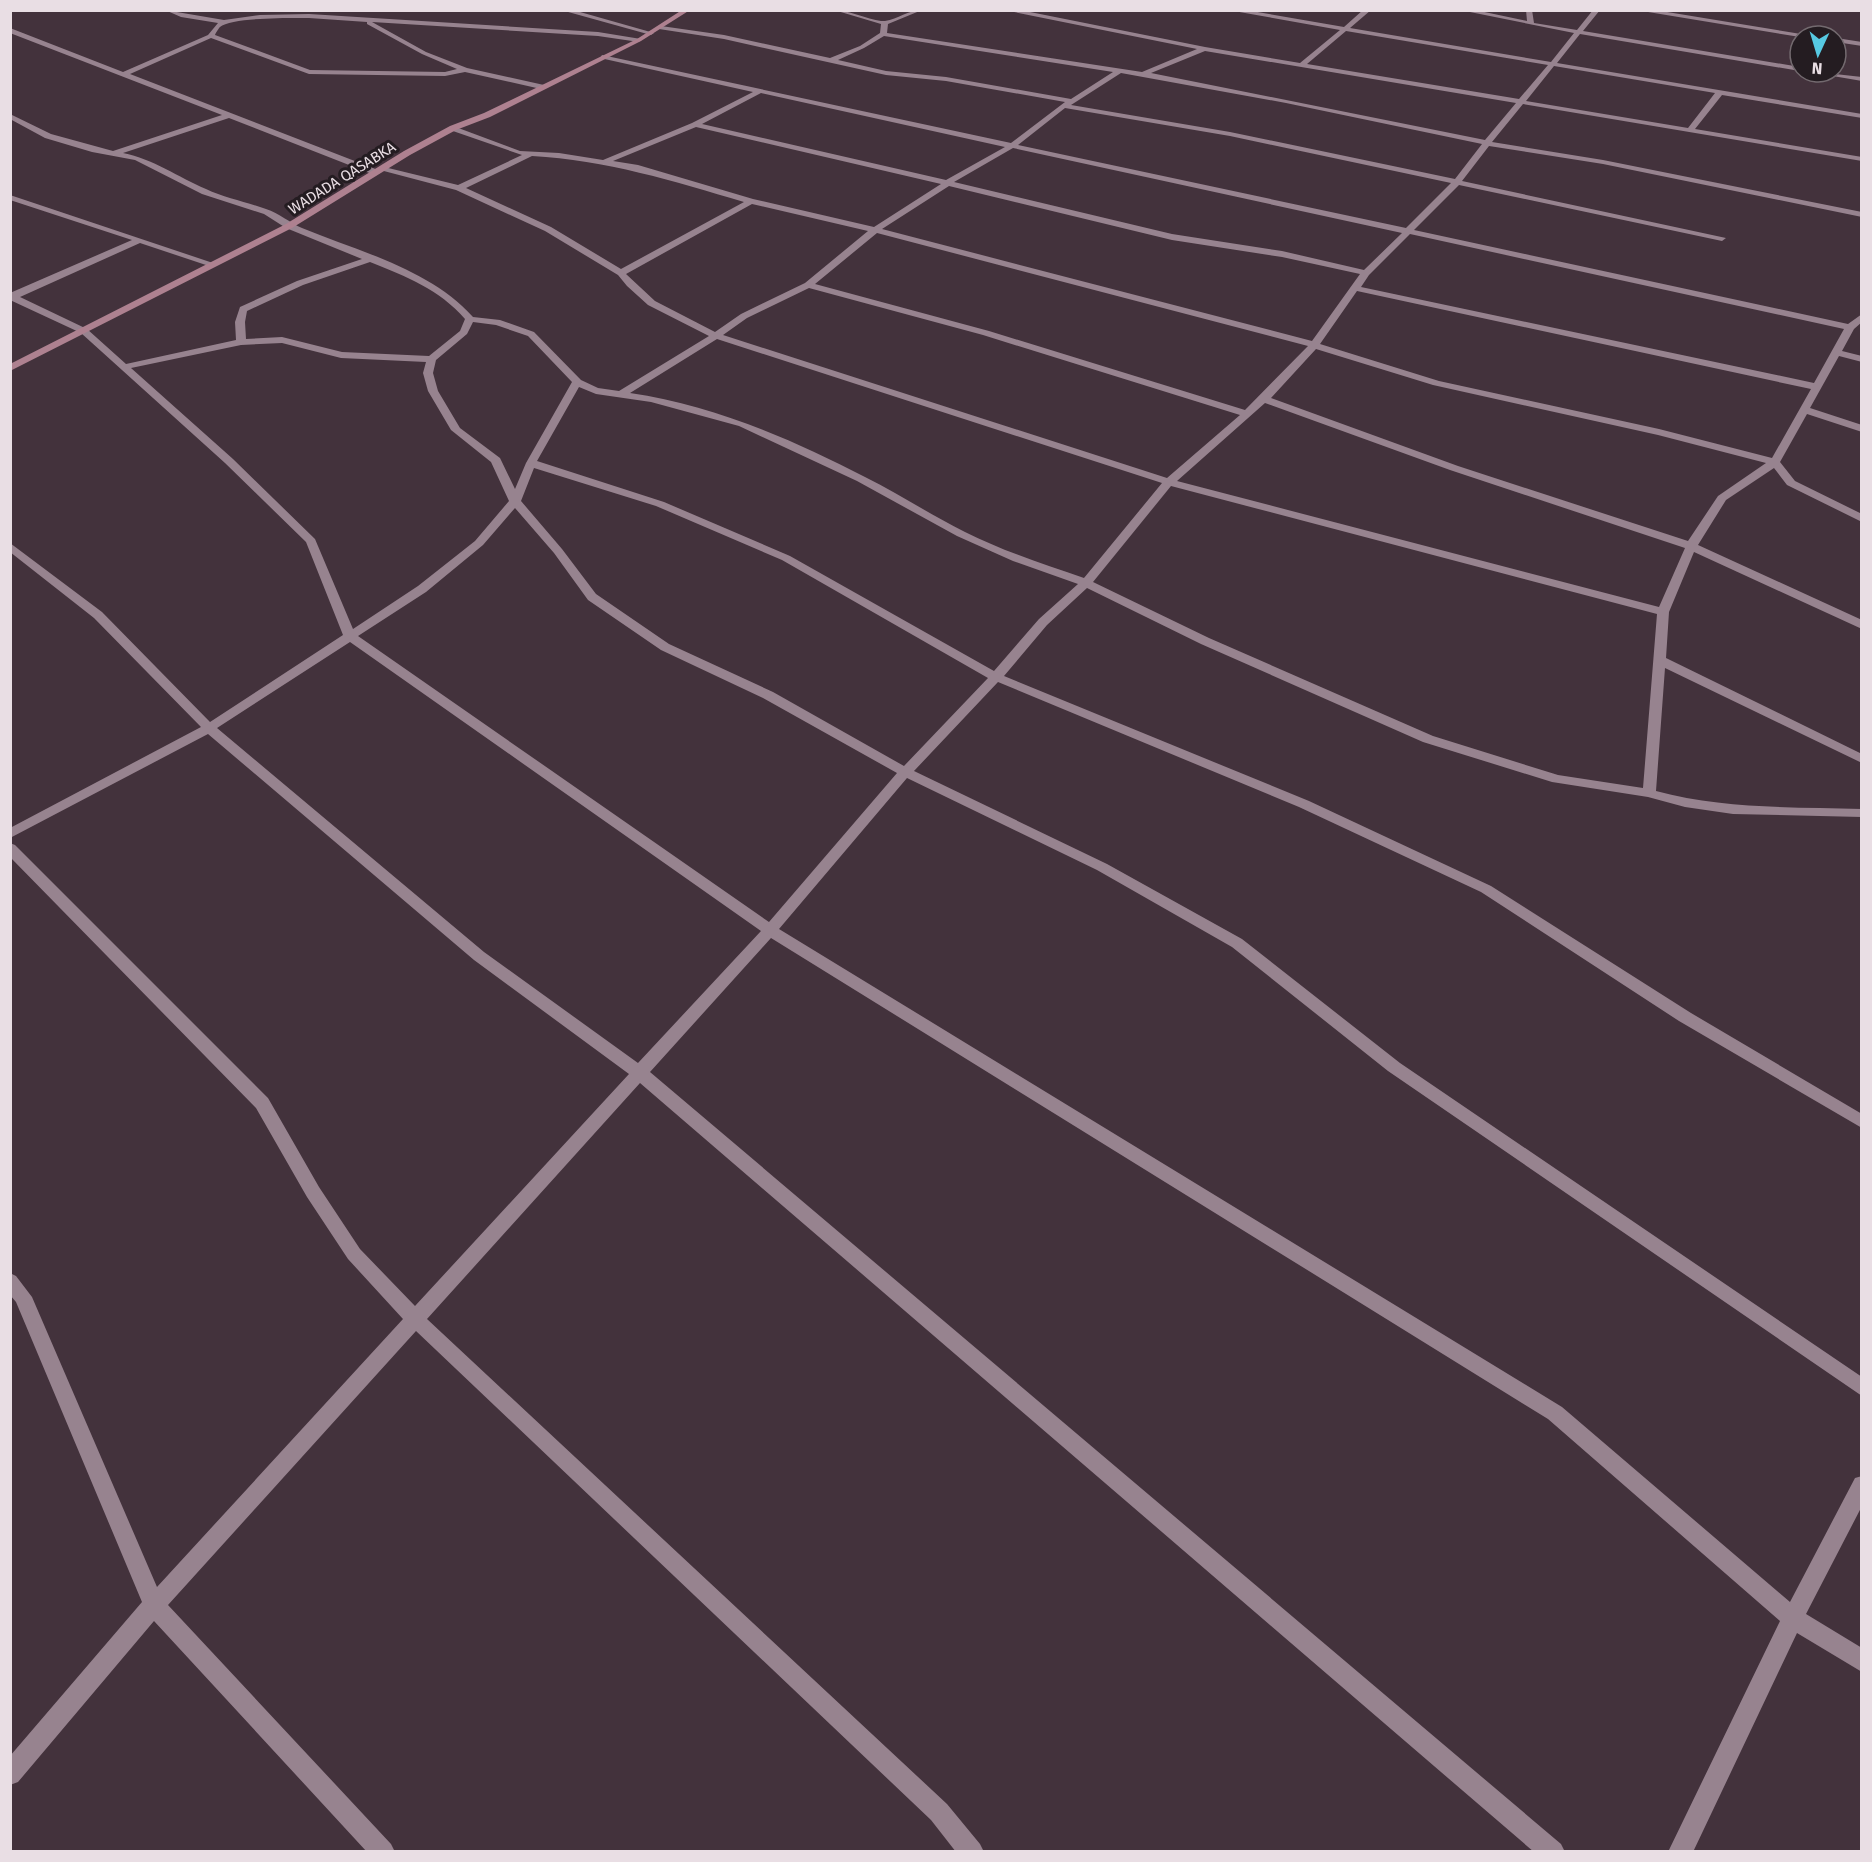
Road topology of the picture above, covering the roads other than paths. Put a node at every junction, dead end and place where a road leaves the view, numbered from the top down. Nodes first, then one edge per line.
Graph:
1 (168, 10) edge
2 (271, 10) edge
3 (564, 10) edge
4 (687, 10) edge
5 (837, 10) edge
6 (919, 10) edge
7 (1007, 10) edge
8 (1231, 10) edge
9 (1368, 10) edge
10 (1464, 10) edge
11 (1529, 10) edge
12 (1597, 10) edge
13 (1639, 10) edge
14 (1062, 13) dead end
15 (260, 17) junction
16 (1047, 19) junction
17 (366, 21) junction
18 (224, 22) junction
19 (885, 23) junction
20 (1531, 24) junction
21 (661, 28) junction
22 (1344, 28) junction
23 (10, 30) edge
24 (1581, 32) junction
25 (651, 33) junction
26 (1788, 33) edge
27 (884, 34) junction
28 (212, 36) junction
29 (639, 40) junction
30 (1205, 49) junction
31 (603, 57) junction
32 (830, 61) junction
33 (1554, 63) junction
34 (1302, 65) junction
35 (1788, 67) edge
36 (465, 70) junction
37 (1119, 71) junction
38 (124, 74) junction
39 (1143, 75) junction
40 (541, 87) junction
41 (758, 92) junction
42 (1720, 92) junction
43 (1522, 101) junction
44 (1068, 103) junction
45 (229, 115) junction
46 (10, 116) edge
47 (1862, 116) edge
48 (695, 125) junction
49 (453, 128) junction
50 (1691, 129) junction
51 (1487, 143) junction
52 (1012, 146) junction
53 (114, 153) junction
54 (529, 155) junction
55 (1862, 159) edge
56 (606, 161) junction
57 (379, 170) junction
58 (1457, 182) junction
59 (946, 183) junction
60 (459, 188) junction
61 (10, 197) edge
62 (751, 201) junction
63 (1862, 215) edge
64 (289, 226) junction
65 (875, 230) junction
66 (1409, 230) junction
67 (1722, 238) dead end
68 (139, 240) junction
69 (373, 258) junction
70 (212, 264) junction
71 (621, 273) junction
72 (1365, 273) junction
73 (808, 285) junction
74 (1355, 288) junction
75 (11, 296) edge
76 (1862, 317) edge
77 (471, 319) junction
78 (1850, 327) junction
79 (84, 331) junction
80 (716, 336) junction
81 (241, 342) junction
82 (1314, 345) junction
83 (1836, 352) junction
84 (432, 359) junction
85 (1862, 359) edge
86 (124, 367) junction
87 (10, 368) edge
88 (577, 382) junction
89 (1816, 387) junction
90 (621, 394) junction
91 (1264, 399) junction
92 (1803, 409) junction
93 (1246, 414) junction
94 (1862, 429) edge
95 (1775, 462) junction
96 (531, 463) junction
97 (1168, 482) junction
98 (515, 501) junction
99 (1862, 519) edge
100 (10, 546) edge
101 (1691, 546) junction
102 (1086, 583) junction
103 (1663, 612) junction
104 (1862, 625) edge
105 (350, 636) junction
106 (1659, 660) junction
107 (996, 677) junction
108 (209, 728) junction
109 (1862, 759) edge
110 (905, 772) junction
111 (1649, 793) junction
112 (1862, 813) edge
113 (10, 834) edge
114 (10, 849) edge
115 (770, 930) junction
116 (640, 1073) junction
117 (1862, 1122) edge
118 (10, 1281) edge
119 (415, 1319) junction
120 (1862, 1388) edge
121 (1862, 1485) edge
122 (154, 1605) junction
123 (1793, 1618) junction
124 (1862, 1661) edge
125 (10, 1774) edge
126 (383, 1851) edge
127 (972, 1851) edge
128 (1553, 1851) edge
129 (1680, 1851) edge

1 - 18 street
2 - 15 street
3 - 25 street
4 - 21 street, WADADA QASABKA
5 - 19 street
6 - 19 street
7 - 16 street
8 - 22 street
9 - 22 street
10 - 20 street
11 - 20 street
12 - 24 street
13 - 26 street
14 - 16 street
15 - 17 street
15 - 18 street
16 - 30 street
17 - 29 street
17 - 36 street
18 - 28 street
19 - 27 street
20 - 24 street
21 - 25 street, WADADA QASABKA
21 - 32 street
22 - 33 street
22 - 34 street
23 - 38 street
24 - 33 street
24 - 35 street
25 - 29 street, WADADA QASABKA
27 - 32 street
27 - 37 street
28 - 36 street
28 - 38 street
29 - 31 street, WADADA QASABKA
30 - 34 street
30 - 39 street
31 - 40 street, WADADA QASABKA
31 - 41 street
32 - 44 street
33 - 42 street
33 - 43 street
34 - 43 street
36 - 40 street
37 - 39 street
37 - 44 street
38 - 45 street
39 - 51 street
40 - 49 street, WADADA QASABKA
41 - 48 street
41 - 52 street
42 - 47 street
42 - 50 street
43 - 50 street
43 - 51 street
44 - 52 street
44 - 58 street
45 - 53 street
45 - 57 street
46 - 53 street
48 - 56 street
48 - 59 street
49 - 54 street
49 - 57 street, WADADA QASABKA
50 - 55 street
51 - 58 street
51 - 63 street
52 - 59 street
52 - 66 street
53 - 64 street
54 - 56 street
54 - 60 street
56 - 62 street
57 - 60 street
57 - 64 street, WADADA QASABKA
58 - 66 street
58 - 67 street
59 - 65 street
59 - 72 street
60 - 71 street
61 - 68 street
62 - 65 street
62 - 71 street
64 - 69 street
64 - 70 street, WADADA QASABKA
65 - 73 street
65 - 82 street
66 - 72 street
66 - 78 street
68 - 70 street
68 - 75 street
69 - 77 street
69 - 81 street
70 - 79 street, WADADA QASABKA
71 - 80 street
72 - 74 street
73 - 80 street
73 - 93 street
74 - 82 street
74 - 89 street
75 - 79 street
76 - 78 street
77 - 84 street
77 - 88 street
78 - 83 street
79 - 86 street
79 - 87 street, WADADA QASABKA
80 - 90 street
80 - 97 street
81 - 84 street
81 - 86 street
82 - 91 street
82 - 95 street
83 - 85 street
83 - 89 street
84 - 98 street
86 - 105 street
88 - 90 street
88 - 96 street
89 - 92 street
90 - 102 street
91 - 93 street
91 - 101 street
92 - 94 street
92 - 95 street
93 - 97 street
95 - 99 street
95 - 101 street
96 - 98 street
96 - 107 street
97 - 102 street
97 - 103 street
98 - 105 street
98 - 110 street
100 - 108 street
101 - 103 street
101 - 104 street
102 - 107 street
102 - 111 street
103 - 106 street
105 - 108 street
105 - 115 street
106 - 109 street
106 - 111 street
107 - 110 street
107 - 117 street
108 - 113 street
108 - 116 street
110 - 115 street
110 - 120 street
111 - 112 street
114 - 119 street
115 - 116 street
115 - 123 street
116 - 119 street
116 - 128 street
118 - 122 street
119 - 122 street
119 - 127 street
121 - 123 street
122 - 125 street
122 - 126 street
123 - 124 street
123 - 129 street

